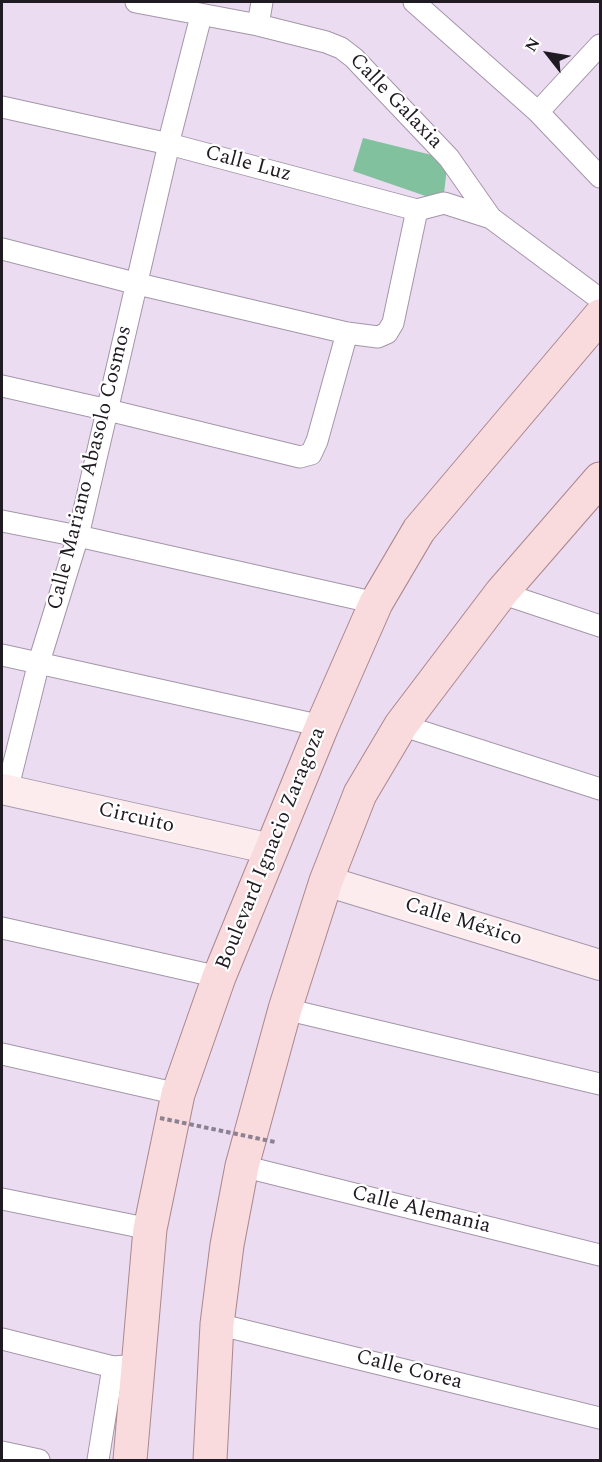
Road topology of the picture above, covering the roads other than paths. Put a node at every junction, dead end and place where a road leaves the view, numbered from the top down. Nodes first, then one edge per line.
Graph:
1 (136, 2) edge
2 (262, 2) edge
3 (423, 5) edge
4 (201, 16) junction
5 (258, 25) junction
6 (600, 45) edge
7 (2, 107) edge
8 (538, 112) junction
9 (170, 139) junction
10 (600, 177) edge
11 (417, 210) junction
12 (491, 218) junction
13 (2, 249) edge
14 (138, 284) junction
15 (600, 299) edge
16 (600, 316) edge
17 (347, 333) junction
18 (2, 386) edge
19 (108, 410) junction
20 (600, 479) edge
21 (2, 520) edge
22 (78, 536) junction
23 (501, 593) junction
24 (376, 603) junction
25 (600, 626) edge
26 (2, 655) edge
27 (39, 662) junction
28 (401, 725) junction
29 (322, 726) junction
30 (600, 789) edge
31 (4, 790) edge
32 (271, 849) junction
33 (326, 881) junction
34 (2, 928) edge
35 (600, 966) edge
36 (219, 977) junction
37 (285, 1009) junction
38 (2, 1054) edge
39 (600, 1084) edge
40 (169, 1106) junction
41 (242, 1166) junction
42 (2, 1199) edge
43 (150, 1229) junction
44 (600, 1255) edge
45 (217, 1324) junction
46 (2, 1339) edge
47 (126, 1366) junction
48 (600, 1418) edge
49 (2, 1452) edge
50 (39, 1461) edge
51 (98, 1461) edge
52 (129, 1461) edge
53 (210, 1461) edge

1 - 4 street, Calle Galaxia
2 - 5 street
3 - 8 street
4 - 5 street, Calle Galaxia
4 - 9 street, Calle Mariano Abasolo Cosmos
5 - 12 street, Calle Galaxia
6 - 8 street
7 - 9 street, Calle Luz
8 - 10 street
9 - 11 street, Calle Luz
9 - 14 street, Calle Mariano Abasolo Cosmos
11 - 12 street, Calle Luz
11 - 17 street
12 - 15 street, Calle Galaxia
13 - 14 street
14 - 17 street
14 - 19 street, Calle Mariano Abasolo Cosmos
16 - 24 main road, Boulevard Ignacio Zaragoza
17 - 19 street
18 - 19 street
19 - 22 street, Calle Mariano Abasolo Cosmos
20 - 23 main road
21 - 22 street
22 - 24 street
22 - 27 street, Calle Mariano Abasolo Cosmos
23 - 25 street
23 - 28 main road
24 - 29 main road, Boulevard Ignacio Zaragoza
26 - 27 street
27 - 29 street
27 - 31 street, Calle Mariano Abasolo Cosmos
28 - 30 street
28 - 33 main road
29 - 32 main road, Boulevard Ignacio Zaragoza
31 - 32 street, Circuito
32 - 36 main road, Boulevard Ignacio Zaragoza
33 - 35 street, Calle México
33 - 37 main road
34 - 36 street
36 - 40 main road, Boulevard Ignacio Zaragoza
37 - 39 street
37 - 41 main road
38 - 40 street
40 - 43 main road, Boulevard Ignacio Zaragoza
41 - 44 street, Calle Alemania
41 - 45 main road
42 - 43 street
43 - 47 main road, Boulevard Ignacio Zaragoza
45 - 48 street, Calle Corea
45 - 53 main road
46 - 47 street
47 - 51 street
47 - 52 main road, Boulevard Ignacio Zaragoza
49 - 50 street

